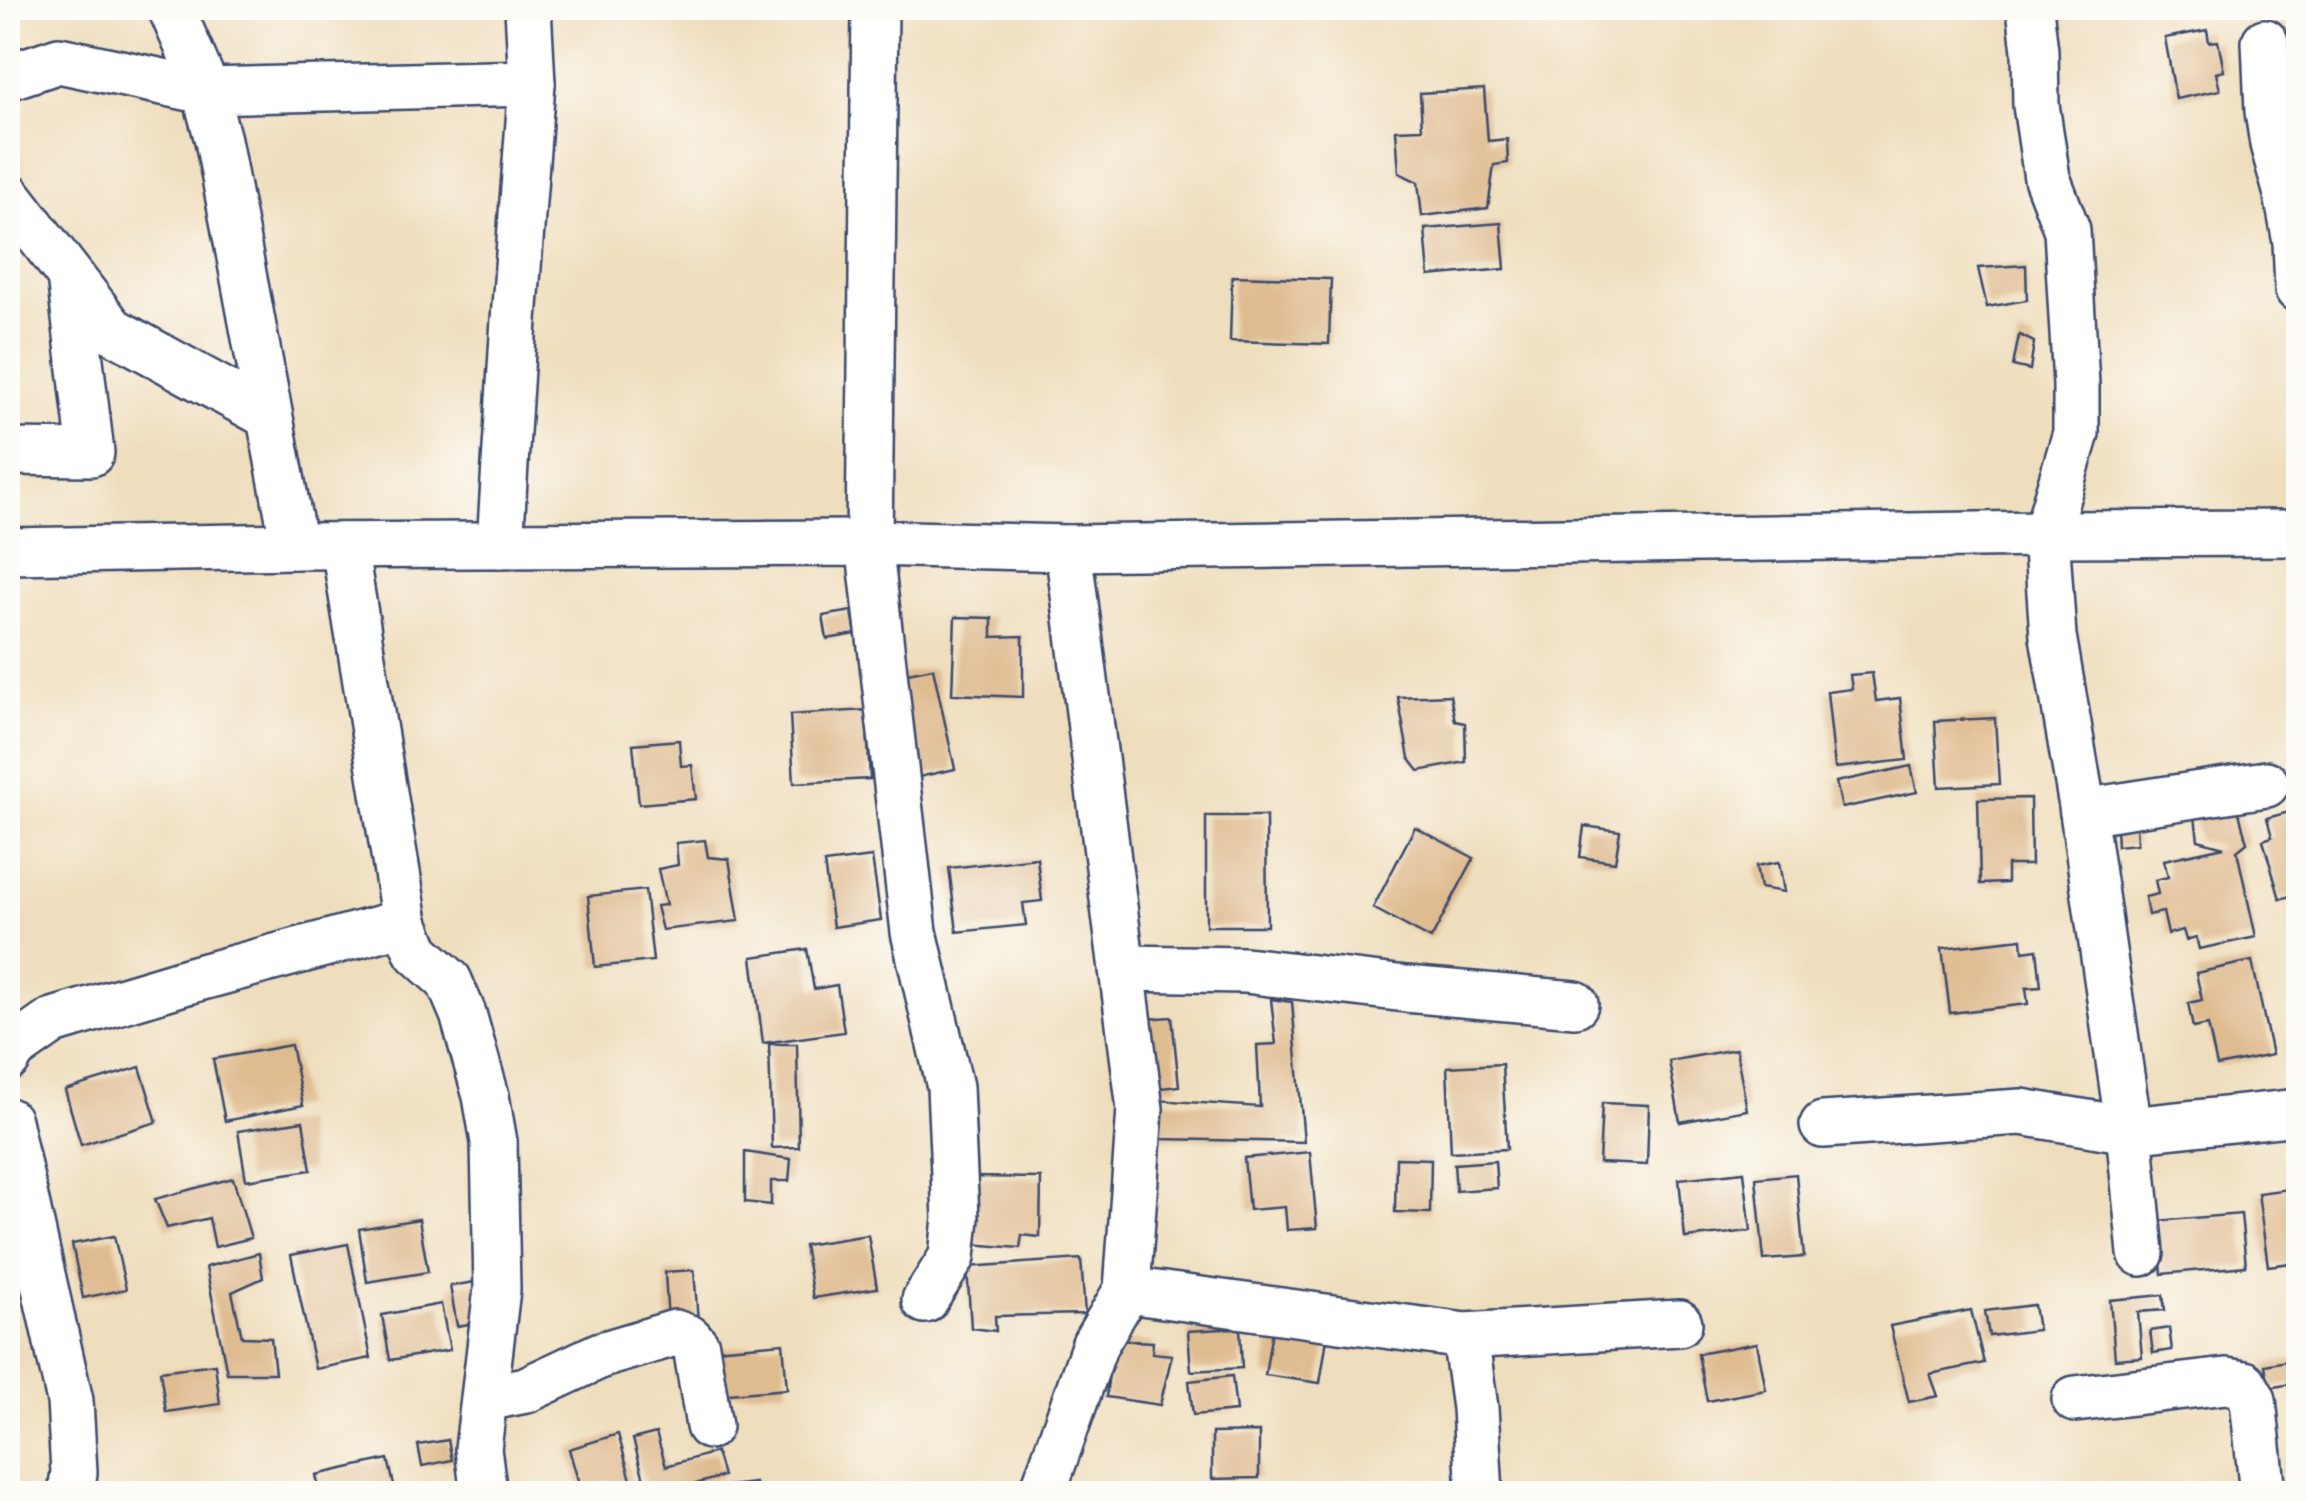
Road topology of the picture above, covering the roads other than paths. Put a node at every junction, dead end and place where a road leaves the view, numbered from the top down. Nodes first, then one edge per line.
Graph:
1 (171, 8) edge
2 (528, 8) edge
3 (875, 8) edge
4 (2030, 8) edge
5 (2265, 42) dead end
6 (8, 77) edge
7 (532, 83) junction
8 (205, 91) junction
9 (8, 195) edge
10 (70, 276) junction
11 (2298, 289) edge
12 (269, 416) junction
13 (8, 452) edge
14 (2298, 533) edge
15 (2046, 534) junction
16 (869, 543) junction
17 (500, 545) junction
18 (294, 546) junction
19 (344, 546) junction
20 (1068, 548) junction
21 (8, 552) edge
22 (2266, 784) dead end
23 (2083, 812) junction
24 (405, 922) junction
25 (1122, 968) junction
26 (1575, 1004) dead end
27 (8, 1058) edge
28 (2298, 1112) edge
29 (8, 1121) edge
30 (1823, 1125) dead end
31 (2129, 1130) junction
32 (2141, 1252) dead end
33 (1127, 1290) junction
34 (925, 1300) dead end
35 (1678, 1323) dead end
36 (1466, 1336) junction
37 (485, 1398) junction
38 (2076, 1399) dead end
39 (709, 1426) dead end
40 (71, 1494) edge
41 (484, 1494) edge
42 (1042, 1494) edge
43 (1480, 1494) edge
44 (2263, 1494) edge

1 - 8 street
2 - 7 street
3 - 16 street
4 - 15 street
5 - 11 street
6 - 8 street
7 - 8 street
7 - 17 street
8 - 12 street
9 - 10 street
10 - 12 street
10 - 13 street
12 - 18 street
14 - 15 street
15 - 20 street
15 - 23 street
16 - 17 street
16 - 20 street
16 - 34 street
17 - 19 street
18 - 19 street
18 - 21 street
19 - 24 street
20 - 25 street
22 - 23 street
23 - 31 street
24 - 27 street
24 - 37 street
25 - 26 street
25 - 33 street
28 - 31 street
29 - 40 street
30 - 31 street
31 - 32 street
33 - 36 street
33 - 42 street
35 - 36 street
36 - 43 street
37 - 39 street
37 - 41 street
38 - 44 street

